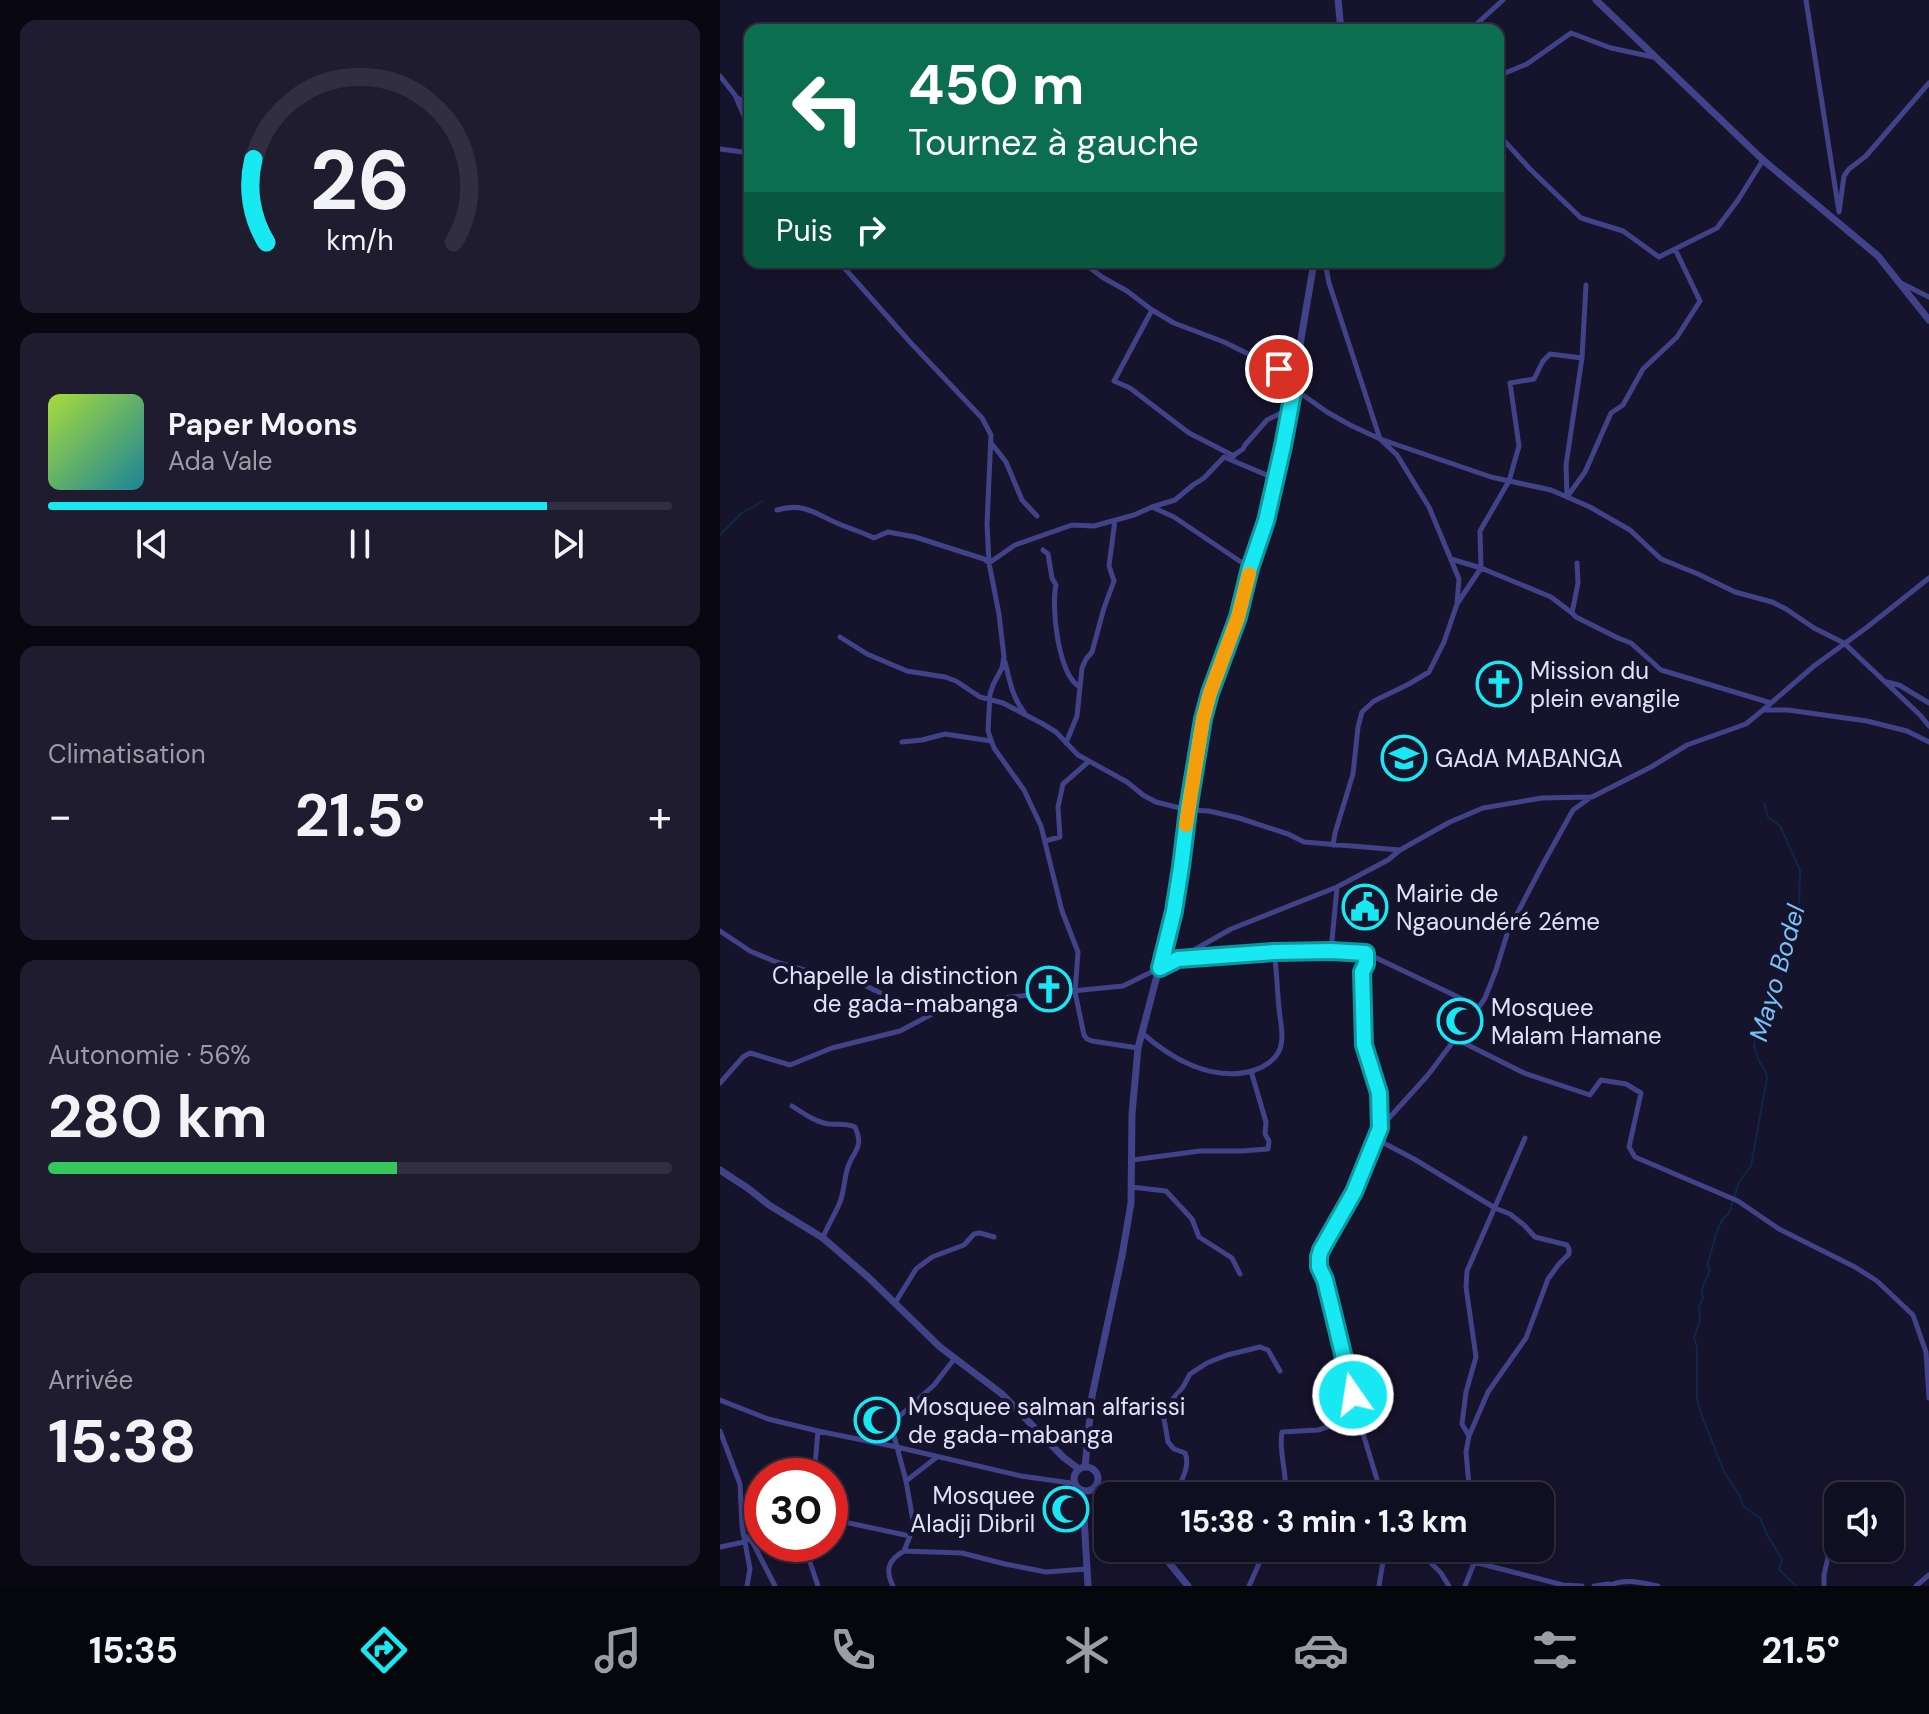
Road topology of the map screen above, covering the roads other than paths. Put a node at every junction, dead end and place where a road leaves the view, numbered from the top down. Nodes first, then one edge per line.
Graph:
1 (1338, 0) edge
2 (1503, 0) edge
3 (1596, 0) edge
4 (1806, 0) edge
5 (1340, 24) edge
6 (1477, 24) edge
7 (1656, 58) junction
8 (1504, 74) edge
9 (720, 76) edge
10 (1929, 83) edge
11 (735, 95) junction
12 (744, 102) edge
13 (744, 116) edge
14 (1504, 141) edge
15 (720, 149) edge
16 (744, 152) edge
17 (1763, 160) junction
18 (1839, 212) junction
19 (1840, 224) junction
20 (1675, 249) junction
21 (844, 268) edge
22 (1090, 268) edge
23 (1313, 268) edge
24 (1326, 268) edge
25 (1900, 282) junction
26 (1586, 285) dead end
27 (1929, 296) edge
28 (1152, 310) junction
29 (1929, 320) edge
30 (1582, 358) junction
31 (1279, 369) junction
32 (1295, 377) junction
33 (1294, 387) junction
34 (1290, 409) junction
35 (1380, 439) junction
36 (991, 443) junction
37 (1232, 457) junction
38 (1276, 479) junction
39 (1509, 481) junction
40 (1567, 497) junction
41 (1152, 507) junction
42 (777, 510) dead end
43 (1037, 516) dead end
44 (1115, 520) junction
45 (1043, 550) dead end
46 (1450, 558) junction
47 (989, 563) junction
48 (1577, 563) dead end
49 (1250, 568) junction
50 (1481, 568) junction
51 (1929, 578) edge
52 (1457, 604) junction
53 (1576, 617) junction
54 (840, 637) dead end
55 (1844, 643) junction
56 (1004, 657) junction
57 (1887, 682) junction
58 (1080, 687) junction
59 (990, 699) junction
60 (1771, 703) junction
61 (1929, 703) edge
62 (1763, 710) junction
63 (1027, 716) junction
64 (1929, 726) edge
65 (991, 741) junction
66 (902, 742) dead end
67 (1929, 742) edge
68 (1066, 743) junction
69 (1088, 762) junction
70 (1592, 797) junction
71 (1188, 810) junction
72 (1045, 841) junction
73 (1333, 845) junction
74 (1400, 850) junction
75 (1337, 887) junction
76 (720, 931) edge
77 (1331, 951) junction
78 (1274, 952) junction
79 (1366, 953) junction
80 (1178, 959) junction
81 (1160, 968) junction
82 (1075, 992) junction
83 (1479, 1007) junction
84 (937, 1011) junction
85 (1142, 1033) junction
86 (1456, 1039) junction
87 (1138, 1048) junction
88 (1251, 1071) junction
89 (720, 1083) edge
90 (792, 1106) dead end
91 (1380, 1128) junction
92 (1525, 1138) dead end
93 (1376, 1139) junction
94 (1130, 1160) junction
95 (720, 1170) edge
96 (1131, 1187) junction
97 (1495, 1208) junction
98 (994, 1237) dead end
99 (823, 1238) junction
100 (1240, 1274) dead end
101 (895, 1304) junction
102 (955, 1358) junction
103 (1280, 1371) dead end
104 (1929, 1394) edge
105 (720, 1401) edge
106 (1358, 1417) junction
107 (720, 1431) edge
108 (818, 1431) junction
109 (1469, 1436) junction
110 (897, 1447) junction
111 (938, 1456) junction
112 (816, 1458) edge
113 (1082, 1468) junction
114 (906, 1481) junction
115 (1074, 1481) junction
116 (1097, 1482) edge
117 (1180, 1482) edge
118 (1286, 1482) edge
119 (1378, 1482) edge
120 (1469, 1482) edge
121 (1094, 1488) edge
122 (1080, 1489) junction
123 (848, 1523) edge
124 (743, 1534) junction
125 (910, 1536) junction
126 (744, 1542) joint
127 (720, 1547) edge
128 (904, 1551) junction
129 (748, 1562) edge
130 (810, 1562) edge
131 (1168, 1562) edge
132 (1260, 1562) edge
133 (1382, 1562) edge
134 (1430, 1562) edge
135 (1474, 1562) joint
136 (1827, 1562) edge
137 (1086, 1569) junction
138 (1929, 1575) edge
139 (1609, 1585) edge
140 (747, 1586) edge
141 (775, 1586) edge
142 (818, 1586) edge
143 (893, 1586) edge
144 (1088, 1586) edge
145 (1188, 1586) edge
146 (1249, 1586) edge
147 (1379, 1586) edge
148 (1449, 1586) edge
149 (1465, 1586) edge
150 (1582, 1586) edge
151 (1594, 1586) edge
152 (1658, 1586) edge
153 (1824, 1586) edge
154 (1916, 1586) edge

1 - 5 street
2 - 6 street
3 - 7 street
4 - 18 street
7 - 8 street
7 - 17 street
9 - 11 street
10 - 18 street
11 - 12 street
11 - 13 street
14 - 20 street
15 - 16 street
17 - 19 street
17 - 20 street
18 - 19 street
19 - 25 street
20 - 40 street
21 - 36 street
22 - 28 street
23 - 32 street
24 - 35 street
25 - 27 street
25 - 29 street
26 - 30 street
28 - 31 street
28 - 37 street
30 - 39 street
30 - 40 street
31 - 32 street
31 - 33 street
32 - 33 street
33 - 34 street
33 - 35 street
34 - 37 street
34 - 38 street
35 - 39 street
35 - 46 street
36 - 43 street
36 - 47 street
37 - 38 street
37 - 41 street
38 - 49 street
39 - 40 street
39 - 50 street
40 - 55 street
41 - 44 street
41 - 49 street
42 - 47 street
44 - 47 street
44 - 58 street
45 - 58 street
46 - 50 street
46 - 52 street
47 - 56 street
48 - 53 street
49 - 71 street
50 - 52 street
50 - 53 street
51 - 55 street
52 - 73 street
53 - 60 street
54 - 59 street
55 - 57 street
55 - 60 street
56 - 59 street
56 - 63 street
57 - 61 street
57 - 64 street
58 - 68 street
59 - 63 street
59 - 65 street
60 - 62 street
62 - 67 street
62 - 70 street
63 - 68 street
65 - 66 street
65 - 72 street
68 - 69 street
69 - 71 street
69 - 72 street
70 - 74 street
70 - 83 street
71 - 73 street
71 - 81 street
72 - 82 street
73 - 74 street
74 - 75 street
75 - 77 street
75 - 80 street
76 - 84 street
77 - 78 street
77 - 79 street
78 - 80 street
78 - 88 street
79 - 83 street
79 - 91 street
80 - 81 street
81 - 82 street
81 - 85 street
82 - 84 street
82 - 87 street
83 - 86 street
84 - 89 street
85 - 87 street
85 - 88 street
86 - 91 street
86 - 104 street
87 - 94 street
88 - 94 street
90 - 99 street
91 - 93 street
92 - 97 street
93 - 97 street
93 - 106 street
94 - 96 street
95 - 99 street
96 - 100 street
96 - 113 street
97 - 109 street
97 - 109 street
98 - 101 street
99 - 101 street
101 - 102 street
102 - 110 street
102 - 113 street
103 - 117 street
105 - 108 street
106 - 118 street
106 - 119 street
107 - 124 street
108 - 110 street
108 - 112 street
109 - 120 street
110 - 111 street
110 - 114 street
111 - 114 street
111 - 115 street
113 - 115 street
113 - 116 street
114 - 125 street
115 - 122 street
121 - 122 street
122 - 137 street
123 - 125 street
124 - 126 street
124 - 141 street
125 - 128 street
126 - 127 street
128 - 137 street
128 - 143 street
129 - 140 street
130 - 142 street
131 - 145 street
132 - 146 street
133 - 147 street
134 - 148 street
135 - 149 street
135 - 150 street
136 - 153 street
137 - 144 street
138 - 154 street
139 - 151 street
139 - 152 street

